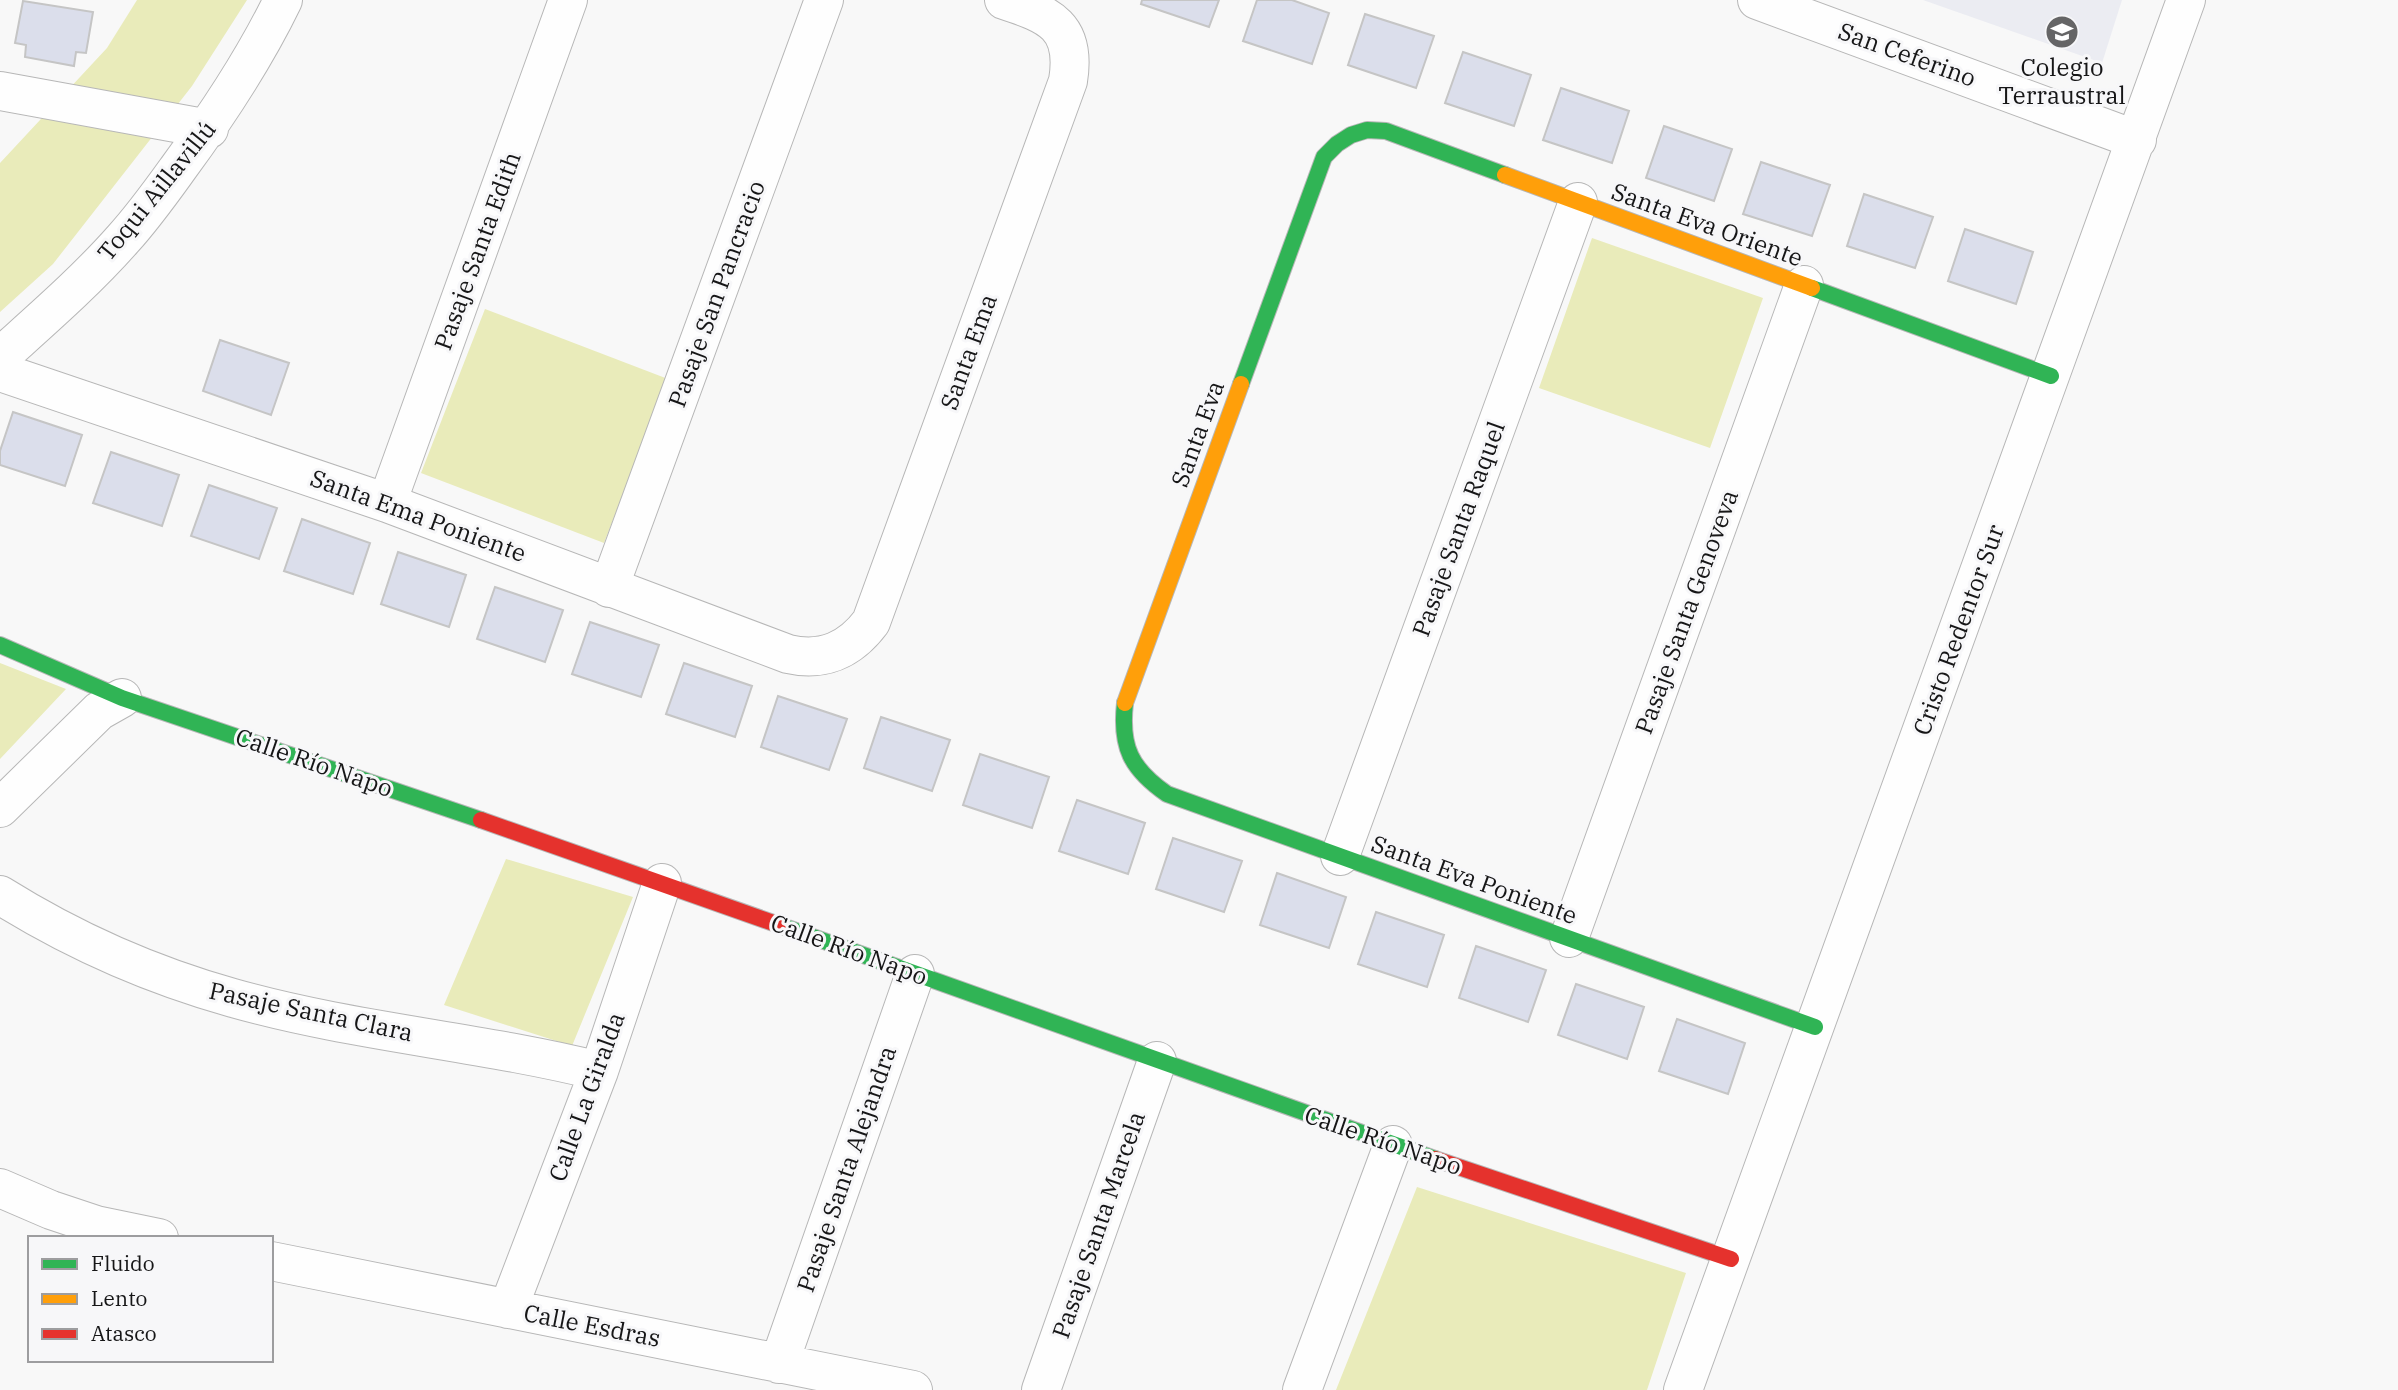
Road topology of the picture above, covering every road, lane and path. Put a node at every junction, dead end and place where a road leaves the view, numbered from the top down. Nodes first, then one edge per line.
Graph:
1 (283, 0) edge
2 (568, 0) edge
3 (824, 0) edge
4 (1004, 0) edge
5 (1757, 0) edge
6 (2186, 0) edge
7 (0, 92) edge
8 (208, 129) junction
9 (1346, 136) joint
10 (2137, 140) junction
11 (1578, 202) junction
12 (1804, 285) junction
13 (3, 354) edge
14 (2051, 376) junction
15 (387, 503) junction
16 (609, 588) junction
17 (0, 645) edge
18 (834, 653) joint
19 (122, 698) junction
20 (1130, 757) joint
21 (0, 808) edge
22 (1340, 856) junction
23 (662, 883) junction
24 (0, 895) edge
25 (1569, 938) junction
26 (915, 974) junction
27 (1815, 1027) junction
28 (1157, 1061) junction
29 (599, 1071) junction
30 (1393, 1145) junction
31 (0, 1188) edge
32 (149, 1236) edge
33 (1731, 1259) junction
34 (273, 1261) edge
35 (508, 1309) junction
36 (779, 1364) junction
37 (913, 1390) edge
38 (1041, 1390) edge
39 (1302, 1390) edge
40 (1683, 1390) edge

1 - 8 street, Toqui Aillavillú
2 - 15 street, Pasaje Santa Edith
3 - 16 street, Pasaje San Pancracio
4 - 18 street, Santa Ema
5 - 10 street, San Ceferino
6 - 10 street, Cristo Redentor Sur
7 - 8 street
8 - 13 street, Toqui Aillavillú
9 - 11 street, Santa Eva Oriente
9 - 20 street, Santa Eva
10 - 14 street, Cristo Redentor Sur
11 - 12 street, Santa Eva Oriente
11 - 22 street, Pasaje Santa Raquel
12 - 14 street, Santa Eva Oriente
12 - 25 street, Pasaje Santa Genoveva
13 - 15 street, Santa Ema Poniente
14 - 27 street, Cristo Redentor Sur
15 - 16 street, Santa Ema Poniente
16 - 18 street, Santa Ema Poniente
17 - 19 street, Calle Río Napo
19 - 21 street
19 - 23 street, Calle Río Napo
20 - 22 street, Santa Eva Poniente
22 - 25 street, Santa Eva Poniente
23 - 26 street, Calle Río Napo
23 - 29 street, Calle La Giralda
24 - 29 street, Pasaje Santa Clara
25 - 27 street, Santa Eva Poniente
26 - 28 street, Calle Río Napo
26 - 36 street, Pasaje Santa Alejandra
27 - 33 street, Cristo Redentor Sur
28 - 30 street, Calle Río Napo
28 - 38 street, Pasaje Santa Marcela
29 - 35 street, Calle La Giralda
30 - 33 street, Calle Río Napo
30 - 39 street
31 - 32 street
33 - 40 street
34 - 35 street, Calle Esdras
35 - 36 street, Calle Esdras
36 - 37 street, Calle Esdras

